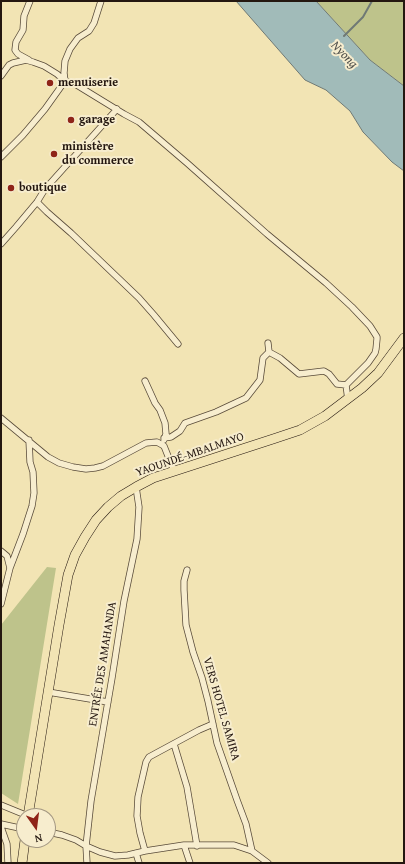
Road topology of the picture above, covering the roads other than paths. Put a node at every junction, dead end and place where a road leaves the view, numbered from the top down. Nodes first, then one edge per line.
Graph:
1 (30, 1) edge
2 (102, 1) edge
3 (33, 62) junction
4 (1, 68) edge
5 (2, 76) edge
6 (65, 80) junction
7 (117, 109) junction
8 (1, 157) edge
9 (37, 202) junction
10 (1, 244) edge
11 (404, 338) edge
12 (268, 343) dead end
13 (178, 344) dead end
14 (269, 352) junction
15 (145, 381) dead end
16 (346, 386) junction
17 (348, 400) junction
18 (1, 418) edge
19 (164, 438) junction
20 (29, 440) junction
21 (164, 446) junction
22 (174, 471) junction
23 (136, 487) junction
24 (1, 551) edge
25 (10, 568) junction
26 (187, 570) dead end
27 (1, 604) edge
28 (48, 692) junction
29 (108, 702) junction
30 (213, 724) junction
31 (174, 744) junction
32 (1, 805) edge
33 (29, 808) edge
34 (16, 811) edge
35 (1, 824) edge
36 (1, 827) edge
37 (16, 827) edge
38 (56, 834) edge
39 (184, 845) junction
40 (86, 846) junction
41 (198, 846) junction
42 (24, 848) edge
43 (145, 851) junction
44 (252, 851) junction
45 (136, 853) junction
46 (8, 863) edge
47 (22, 863) edge
48 (87, 863) edge
49 (139, 863) edge
50 (190, 863) edge
51 (268, 863) edge

1 - 3 street
2 - 6 street
3 - 5 street
3 - 6 street
4 - 5 street
6 - 7 street
6 - 8 street
7 - 9 street
7 - 16 street
9 - 10 street
9 - 13 street
11 - 17 highway, YAOUNDÉ-MBALMAYO
12 - 14 street
14 - 16 street
14 - 19 street
15 - 19 street
16 - 17 street
17 - 22 highway, YAOUNDÉ-MBALMAYO
18 - 20 street
19 - 21 street
20 - 21 street
20 - 25 street
21 - 22 street
22 - 23 highway, YAOUNDÉ-MBALMAYO
23 - 28 highway, YAOUNDÉ-MBALMAYO
23 - 29 street, ENTRÉE DES AMAHANDA
24 - 25 street
25 - 27 street
26 - 30 street, VERS HOTEL SAMIRA
28 - 29 street
28 - 33 highway, YAOUNDÉ-MBALMAYO
29 - 40 street, ENTRÉE DES AMAHANDA
30 - 31 street
30 - 44 street, VERS HOTEL SAMIRA
31 - 41 street
31 - 43 street
32 - 34 street
35 - 37 street
36 - 46 street
38 - 40 street
39 - 41 street
39 - 43 street
39 - 50 street
40 - 45 street
40 - 48 street, ENTRÉE DES AMAHANDA
41 - 44 street
42 - 47 highway
43 - 45 street
44 - 51 street
45 - 49 street

